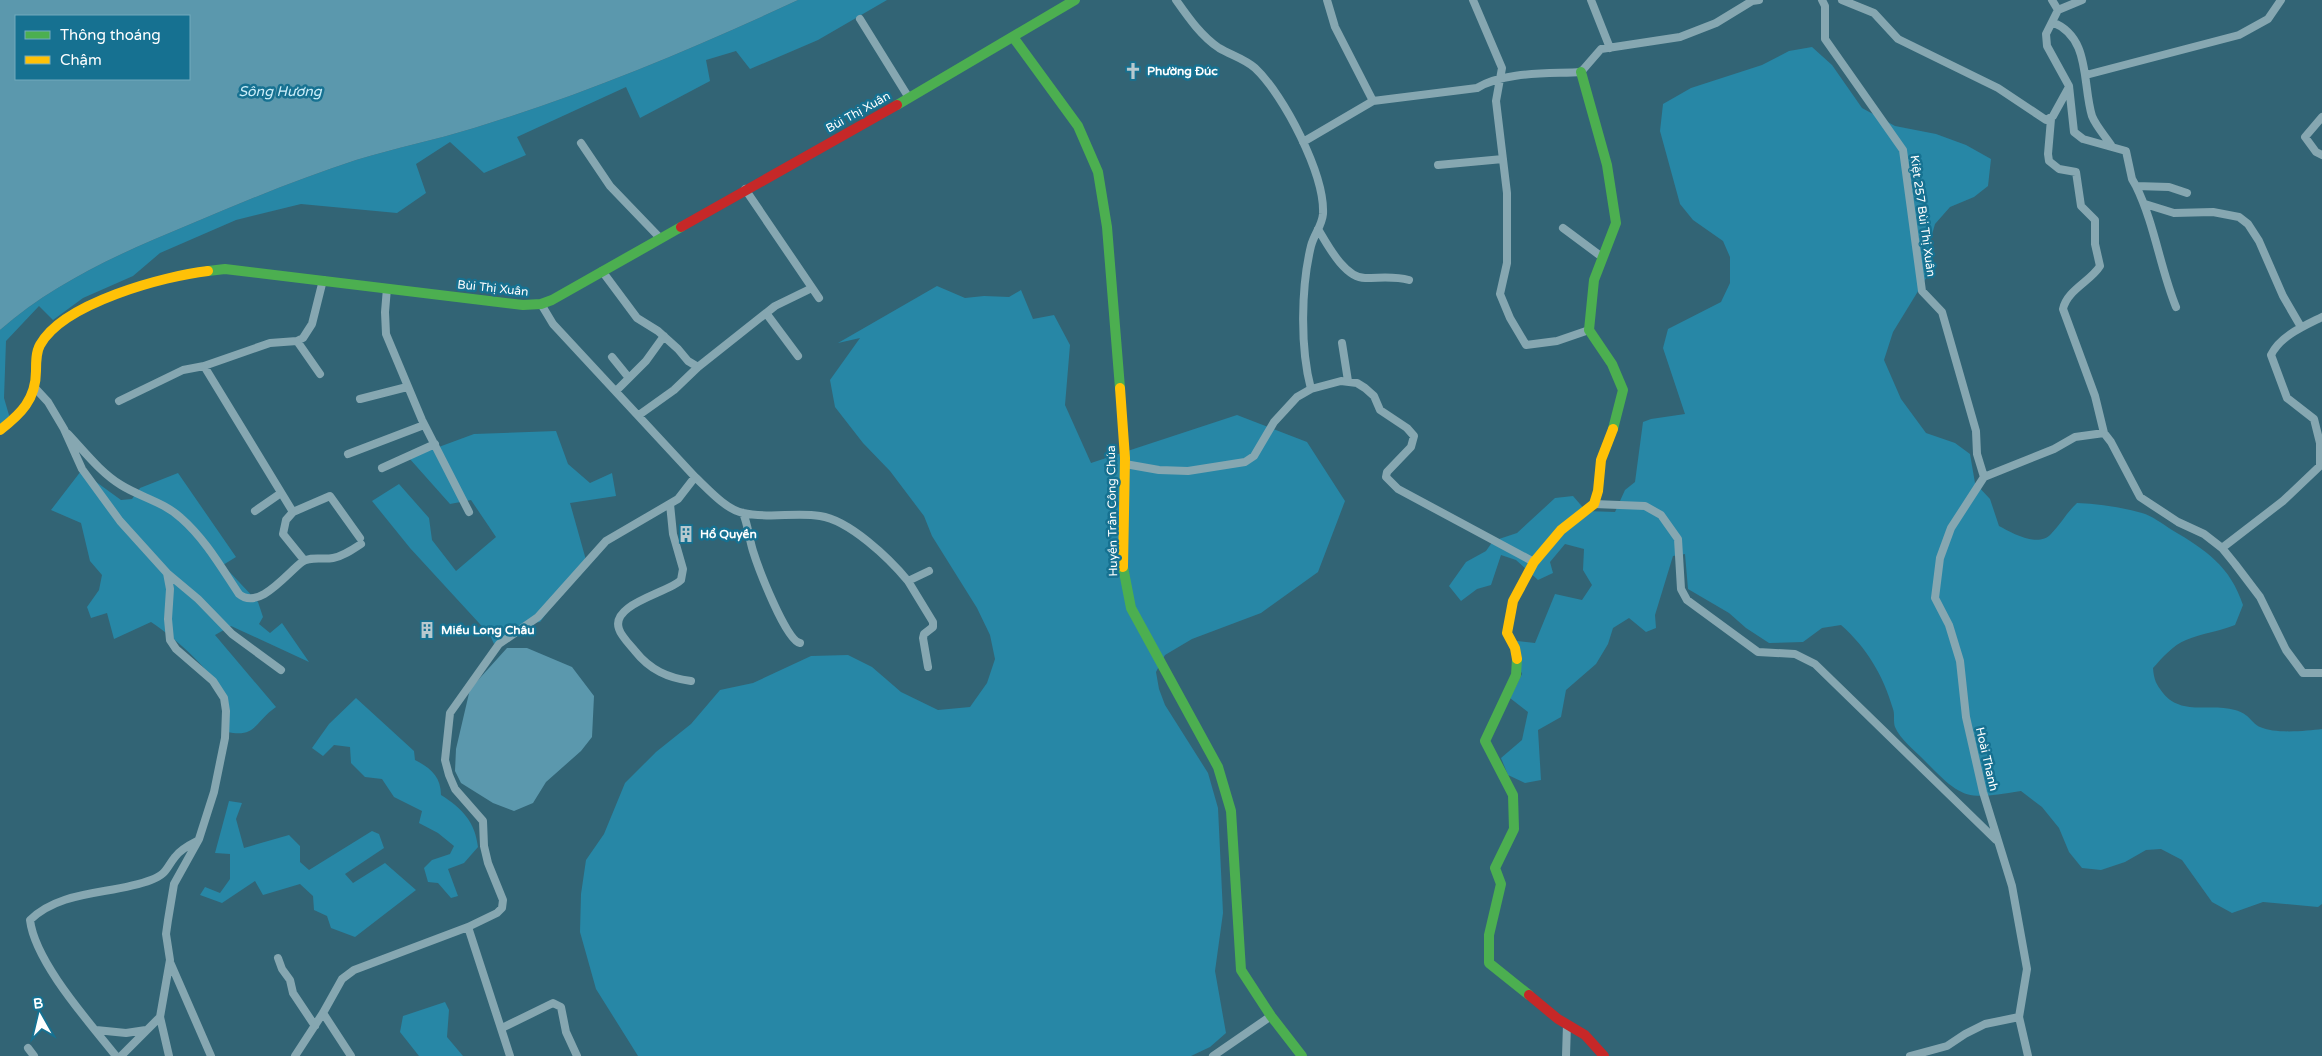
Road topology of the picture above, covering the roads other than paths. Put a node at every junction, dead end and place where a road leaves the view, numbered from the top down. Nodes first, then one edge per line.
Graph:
1 (1075, 0) edge
2 (1176, 0) edge
3 (1327, 0) edge
4 (1473, 0) edge
5 (1591, 0) edge
6 (1758, 0) edge
7 (1842, 0) edge
8 (2052, 0) edge
9 (2082, 0) edge
10 (2281, 0) edge
11 (1826, 2) edge
12 (2058, 10) junction
13 (860, 19) dead end
14 (2052, 22) junction
15 (1013, 36) junction
16 (1610, 48) junction
17 (1581, 72) junction
18 (2086, 75) junction
19 (1498, 79) junction
20 (2069, 86) junction
21 (908, 98) junction
22 (1373, 101) junction
23 (2322, 117) edge
24 (2051, 119) junction
25 (581, 142) dead end
26 (1302, 142) junction
27 (2111, 145) junction
28 (2322, 155) edge
29 (1503, 159) junction
30 (1438, 165) dead end
31 (2136, 186) junction
32 (745, 189) junction
33 (2186, 193) dead end
34 (2145, 204) junction
35 (1563, 228) dead end
36 (1318, 229) junction
37 (660, 238) junction
38 (1602, 257) junction
39 (602, 271) junction
40 (323, 280) junction
41 (1409, 280) dead end
42 (387, 288) junction
43 (812, 288) junction
44 (819, 298) dead end
45 (541, 304) junction
46 (2176, 307) dead end
47 (766, 313) junction
48 (2322, 317) edge
49 (2301, 327) junction
50 (1589, 330) junction
51 (664, 336) junction
52 (298, 341) junction
53 (1342, 343) dead end
54 (798, 356) dead end
55 (612, 357) dead end
56 (204, 366) junction
57 (698, 367) junction
58 (320, 374) dead end
59 (629, 378) junction
60 (1348, 381) junction
61 (407, 387) junction
62 (36, 388) junction
63 (1311, 389) junction
64 (616, 391) junction
65 (360, 399) dead end
66 (119, 401) dead end
67 (639, 415) junction
68 (424, 425) junction
69 (64, 429) junction
70 (0, 430) edge
71 (2104, 433) junction
72 (435, 444) junction
73 (348, 454) dead end
74 (1124, 464) junction
75 (382, 468) dead end
76 (695, 477) junction
77 (1984, 477) junction
78 (281, 493) junction
79 (670, 504) junction
80 (1594, 504) junction
81 (255, 511) dead end
82 (293, 512) junction
83 (469, 512) dead end
84 (742, 513) junction
85 (2222, 548) junction
86 (304, 560) junction
87 (1534, 562) junction
88 (929, 571) dead end
89 (168, 573) junction
90 (908, 580) junction
91 (800, 643) dead end
92 (928, 667) dead end
93 (281, 670) dead end
94 (2322, 673) edge
95 (691, 681) dead end
96 (199, 839) junction
97 (1996, 840) junction
98 (468, 927) junction
99 (278, 958) dead end
100 (170, 960) junction
101 (323, 1013) junction
102 (1271, 1016) junction
103 (160, 1017) junction
104 (2018, 1017) junction
105 (1567, 1024) junction
106 (315, 1026) junction
107 (502, 1028) junction
108 (96, 1030) junction
109 (146, 1030) junction
110 (28, 1048) dead end
111 (34, 1056) edge
112 (116, 1056) edge
113 (121, 1056) edge
114 (169, 1056) edge
115 (211, 1056) edge
116 (295, 1056) edge
117 (351, 1056) edge
118 (510, 1056) edge
119 (577, 1056) edge
120 (1213, 1056) edge
121 (1302, 1056) edge
122 (1566, 1056) edge
123 (1604, 1056) edge
124 (1910, 1056) edge
125 (2028, 1056) edge

1 - 15 street, Bùi Thị Xuân
2 - 26 street
3 - 22 street
4 - 19 street
5 - 16 street
6 - 16 street
7 - 24 street
8 - 12 street
9 - 12 street
10 - 18 street
11 - 77 street, Kiệt 257 Bùi Thị Xuân
12 - 14 street
13 - 21 street
14 - 18 street
14 - 20 street
15 - 21 street, Bùi Thị Xuân
15 - 74 street, Huyền Trân Công Chúa
16 - 17 street
17 - 19 street
17 - 38 street
18 - 27 street
19 - 22 street
19 - 29 street
20 - 24 street
20 - 27 street
21 - 32 street, Bùi Thị Xuân
22 - 26 street
23 - 28 street
24 - 71 street
25 - 37 street
26 - 36 street
27 - 31 street
29 - 30 street
29 - 50 street
31 - 33 street
31 - 34 street
32 - 37 street, Bùi Thị Xuân
32 - 43 street
34 - 46 street
34 - 49 street
35 - 38 street
36 - 41 street
36 - 63 street
37 - 39 street, Bùi Thị Xuân
38 - 50 street
39 - 45 street, Bùi Thị Xuân
39 - 51 street
40 - 42 street, Bùi Thị Xuân
40 - 52 street
40 - 62 street, Bùi Thị Xuân
42 - 45 street, Bùi Thị Xuân
42 - 61 street
43 - 44 street
43 - 47 street
45 - 64 street
47 - 54 street
47 - 57 street
48 - 49 street
49 - 85 street
50 - 80 street
51 - 57 street
51 - 59 street
52 - 56 street
52 - 58 street
53 - 60 street
55 - 59 street
56 - 66 street
56 - 78 street
57 - 67 street
59 - 64 street
60 - 63 street
60 - 87 street
61 - 65 street
61 - 68 street
62 - 69 street
62 - 70 street
63 - 74 street
64 - 67 street
67 - 76 street
68 - 72 street
68 - 73 street
69 - 86 street
69 - 89 street
71 - 77 street
71 - 85 street
72 - 75 street
72 - 83 street
74 - 102 street, Huyền Trân Công Chúa
76 - 79 street
76 - 84 street
77 - 97 street, Hoài Thanh
78 - 81 street
78 - 82 street
79 - 95 street
79 - 98 street
80 - 87 street
80 - 97 street
82 - 86 street
82 - 86 street
84 - 90 street
84 - 91 street
85 - 94 street
87 - 105 street
88 - 90 street
89 - 93 street
89 - 96 street
90 - 92 street
96 - 100 street
96 - 108 street
97 - 104 street, Hoài Thanh
98 - 101 street
98 - 107 street
99 - 106 street
100 - 103 street
100 - 115 street
101 - 106 street
101 - 117 street
102 - 120 street
102 - 121 street, Huyền Trân Công Chúa
103 - 109 street
103 - 114 street
104 - 124 street
104 - 125 street, Hoài Thanh
105 - 122 street
105 - 123 street
106 - 116 street
107 - 118 street
107 - 119 street
108 - 109 street
108 - 112 street
109 - 113 street
110 - 111 street

